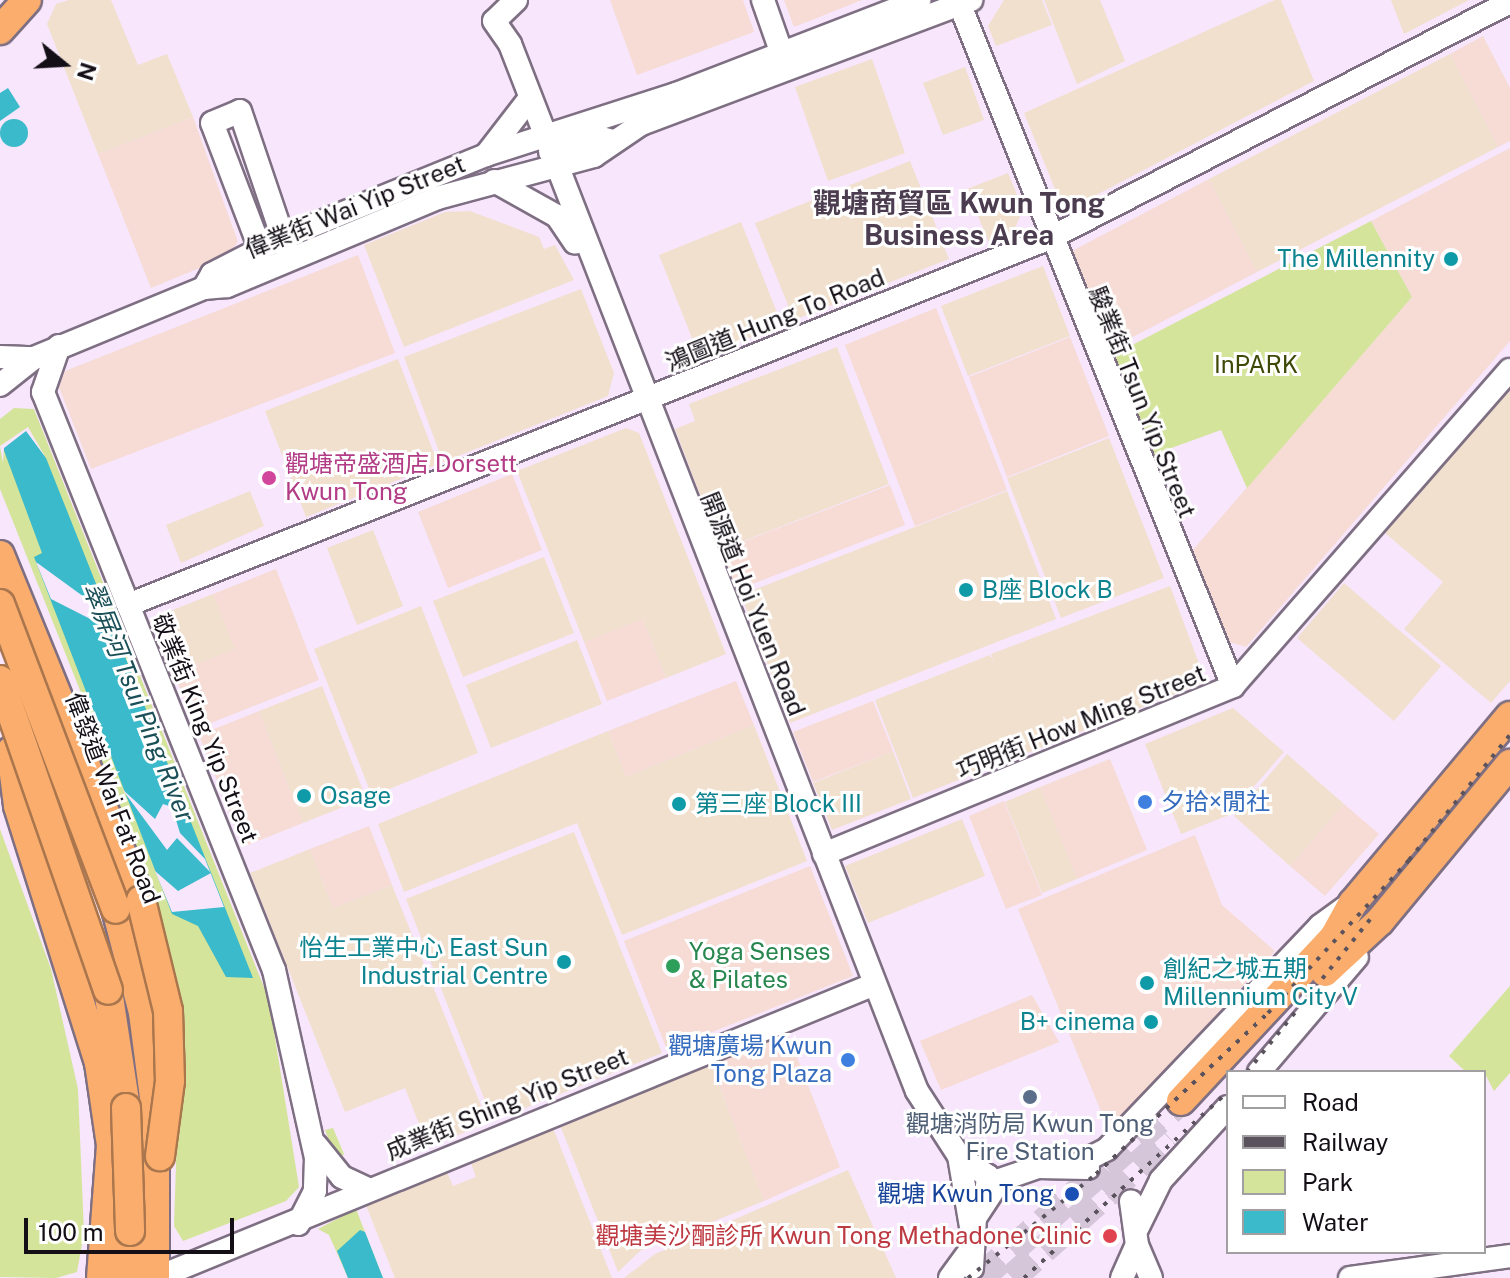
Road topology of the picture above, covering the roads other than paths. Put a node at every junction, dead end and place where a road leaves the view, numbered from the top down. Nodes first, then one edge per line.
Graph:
1 (27, 0) edge
2 (516, 0) edge
3 (763, 0) edge
4 (920, 0) edge
5 (963, 1) edge
6 (1510, 2) edge
7 (0, 30) edge
8 (781, 51) junction
9 (530, 98) junction
10 (550, 151) junction
11 (486, 155) junction
12 (494, 181) junction
13 (271, 196) junction
14 (323, 222) junction
15 (1050, 238) junction
16 (286, 248) junction
17 (261, 251) junction
18 (204, 288) junction
19 (600, 289) junction
20 (59, 346) junction
21 (0, 357) edge
22 (34, 358) junction
23 (1510, 370) edge
24 (0, 385) edge
25 (643, 399) junction
26 (4, 570) edge
27 (0, 604) edge
28 (128, 605) junction
29 (0, 680) edge
30 (1233, 686) junction
31 (1510, 716) edge
32 (0, 723) edge
33 (11, 751) junction
34 (1510, 764) edge
35 (89, 799) junction
36 (47, 818) junction
37 (824, 854) junction
38 (1353, 903) junction
39 (1380, 921) junction
40 (875, 984) junction
41 (1234, 1070) edge
42 (1261, 1070) edge
43 (1226, 1078) edge
44 (126, 1108) junction
45 (1226, 1109) edge
46 (312, 1137) junction
47 (111, 1145) junction
48 (160, 1156) junction
49 (959, 1156) junction
50 (366, 1188) junction
51 (986, 1195) junction
52 (1131, 1201) tunnel mouth
53 (298, 1224) junction
54 (1138, 1236) junction
55 (972, 1250) junction
56 (1510, 1256) edge
57 (159, 1277) edge
58 (101, 1278) edge
59 (120, 1278) edge
60 (127, 1278) edge
61 (950, 1278) edge
62 (1122, 1278) edge
63 (1151, 1278) edge
64 (1350, 1278) edge

1 - 7 highway
2 - 9 main road, 開源道 Hoi Yuen Road
3 - 8 main road
4 - 8 main road, 偉業街 Wai Yip Street
5 - 10 main road, 偉業街 Wai Yip Street
5 - 15 main road, 駿業街 Tsun Yip Street
6 - 15 main road, 鴻圖道 Hung To Road
8 - 10 main road, 偉業街 Wai Yip Street
9 - 10 main road, 開源道 Hoi Yuen Road
9 - 11 main road
10 - 11 main road, 偉業街 Wai Yip Street
10 - 12 main road, 偉業街 Wai Yip Street
10 - 19 main road, 開源道 Hoi Yuen Road
11 - 14 main road, 偉業街 Wai Yip Street
12 - 16 main road, 偉業街 Wai Yip Street
12 - 19 main road
13 - 14 main road
13 - 16 main road
13 - 17 main road
14 - 16 main road, 偉業街 Wai Yip Street
15 - 25 main road, 鴻圖道 Hung To Road
15 - 30 main road, 駿業街 Tsun Yip Street
16 - 17 main road, 偉業街 Wai Yip Street
16 - 18 main road, 偉業街 Wai Yip Street
17 - 18 main road, 偉業街 Wai Yip Street
18 - 20 main road, 偉業街 Wai Yip Street
19 - 25 main road, 開源道 Hoi Yuen Road
20 - 22 main road, 偉業街 Wai Yip Street
20 - 28 main road, 敬業街 King Yip Street
21 - 22 main road, 偉業街 Wai Yip Street
22 - 24 main road, 偉業街 Wai Yip Street
23 - 30 main road, 巧明街 How Ming Street
25 - 28 main road, 鴻圖道 Hung To Road
25 - 37 main road, 開源道 Hoi Yuen Road
26 - 35 main road, 偉發道 Wai Fat Road
26 - 48 highway, bridge
27 - 48 highway, bridge
28 - 46 main road, 敬業街 King Yip Street
29 - 44 highway, bridge
30 - 37 main road, 巧明街 How Ming Street
31 - 38 highway
32 - 33 main road
33 - 36 main road
33 - 47 highway
34 - 39 highway
35 - 36 main road
35 - 57 main road, 偉發道 Wai Fat Road
36 - 59 main road
37 - 40 main road, 開源道 Hoi Yuen Road
38 - 43 highway
38 - 51 main road
39 - 41 highway
39 - 42 main road
40 - 49 main road, 開源道 Hoi Yuen Road
40 - 50 main road, 成業街 Shing Yip Street
44 - 47 highway
44 - 60 highway, bridge
45 - 54 main road
46 - 50 main road, 敬業街 King Yip Street
46 - 53 main road, 敬業街 King Yip Street
47 - 58 highway
48 - 57 highway
49 - 51 main road, 開源道 Hoi Yuen Road
49 - 55 main road, 開源道 Hoi Yuen Road
50 - 53 main road, 成業街 Shing Yip Street
51 - 55 main road
52 - 54 main road
53 - 57 main road, 成業街 Shing Yip Street
54 - 62 main road
54 - 63 main road
55 - 61 main road
56 - 64 main road

